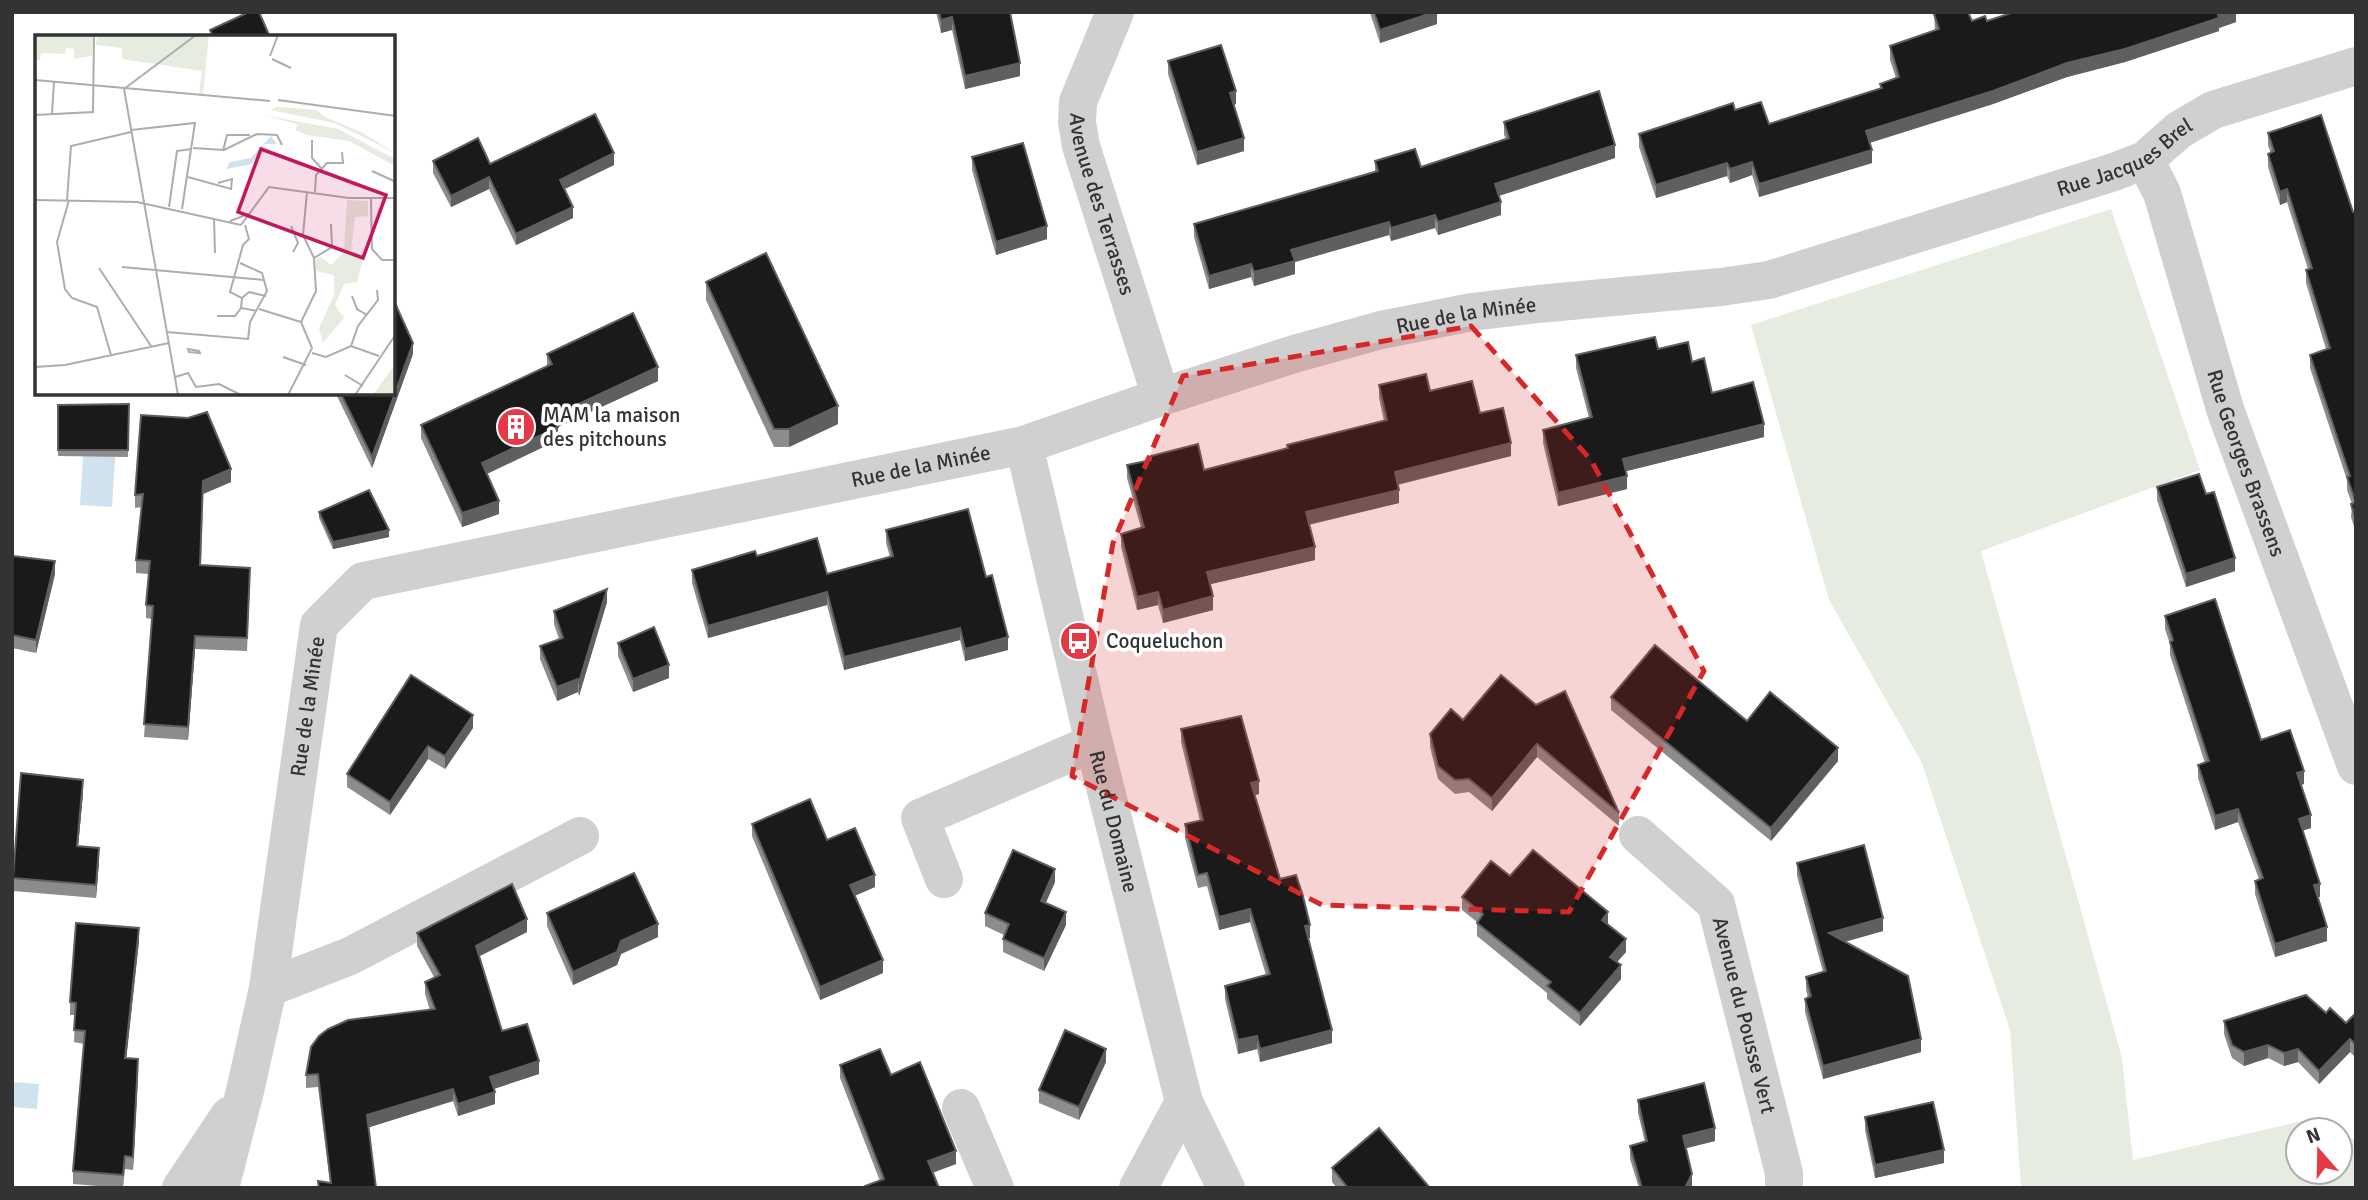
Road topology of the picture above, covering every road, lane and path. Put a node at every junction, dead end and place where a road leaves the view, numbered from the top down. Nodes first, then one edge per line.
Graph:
1 (1115, 12) edge
2 (2356, 66) edge
3 (2145, 160) junction
4 (1891, 242) joint
5 (1161, 397) junction
6 (1024, 445) junction
7 (1094, 743) junction
8 (2356, 766) edge
9 (1638, 835) dead end
10 (580, 836) dead end
11 (944, 879) dead end
12 (268, 988) junction
13 (245, 1091) junction
14 (1184, 1102) junction
15 (961, 1108) dead end
16 (181, 1188) edge
17 (220, 1188) edge
18 (995, 1188) edge
19 (1138, 1188) edge
20 (1226, 1188) edge
21 (1784, 1188) edge

1 - 5 street, Avenue des Terrasses
2 - 3 street, Rue Jacques Brel
3 - 4 street, Rue Jacques Brel
3 - 8 street, Rue Georges Brassens
4 - 5 street, Rue de la Minée
5 - 6 street, Rue de la Minée
6 - 7 street, Rue du Domaine
6 - 12 street, Rue de la Minée
7 - 11 street
7 - 14 street, Rue du Domaine
9 - 21 street, Avenue du Pousse Vert
10 - 12 street
12 - 13 street, Rue de la Minée
13 - 16 street, Rue de la Minée
13 - 17 street, Rue de la Minée
14 - 19 street
14 - 20 street, Rue du Domaine
15 - 18 street

